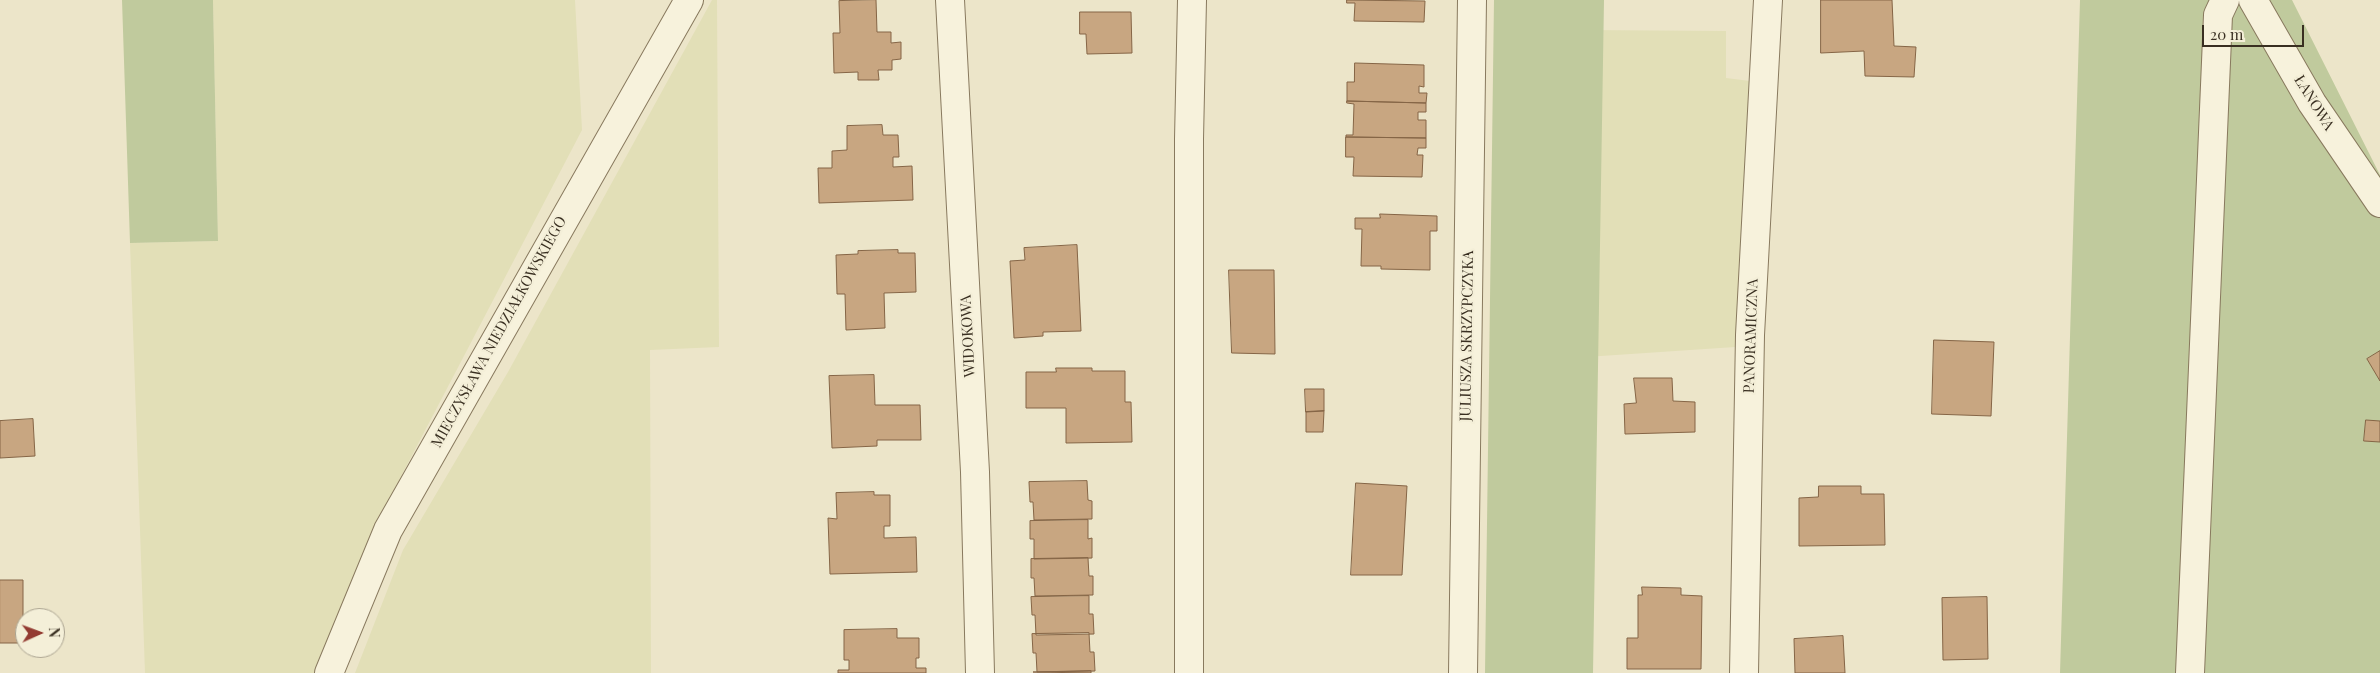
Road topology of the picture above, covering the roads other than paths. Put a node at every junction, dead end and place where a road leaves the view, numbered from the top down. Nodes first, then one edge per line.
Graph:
1 (689, 0) edge
2 (950, 0) edge
3 (1192, 0) edge
4 (1472, 0) edge
5 (1768, 0) edge
6 (2225, 0) edge
7 (2253, 0) edge
8 (2380, 203) edge
9 (329, 673) edge
10 (980, 673) edge
11 (1190, 673) edge
12 (1463, 673) edge
13 (1744, 673) edge
14 (2190, 673) edge

1 - 9 street, MIECZYSŁAWA NIEDZIAŁKOWSKIEGO
2 - 10 street, WIDOKOWA
3 - 11 street
4 - 12 street, JULIUSZA SKRZYPCZYKA
5 - 13 street, PANORAMICZNA
6 - 14 street
7 - 8 street, ŁANOWA

